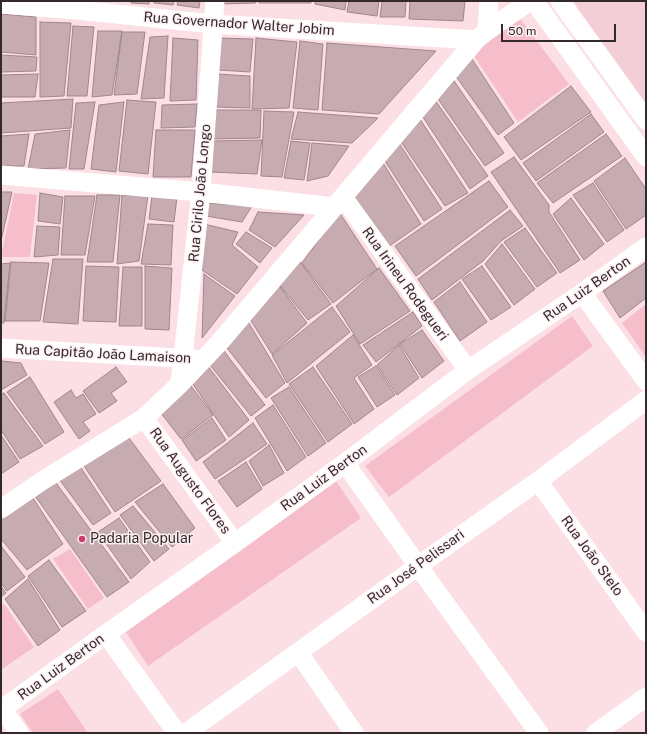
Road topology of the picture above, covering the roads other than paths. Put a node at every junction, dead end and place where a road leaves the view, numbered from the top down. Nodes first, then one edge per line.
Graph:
1 (215, 1) edge
2 (489, 1) edge
3 (530, 1) edge
4 (534, 1) edge
5 (560, 1) edge
6 (1, 4) edge
7 (78, 5) edge
8 (213, 24) junction
9 (482, 36) junction
10 (646, 120) edge
11 (646, 157) edge
12 (1, 175) edge
13 (201, 192) junction
14 (338, 202) junction
15 (646, 247) edge
16 (582, 293) junction
17 (1, 348) edge
18 (184, 358) junction
19 (204, 359) junction
20 (468, 370) junction
21 (646, 381) edge
22 (180, 384) junction
23 (646, 400) edge
24 (144, 418) junction
25 (345, 463) junction
26 (538, 481) junction
27 (1, 509) edge
28 (235, 543) junction
29 (418, 566) junction
30 (646, 632) edge
31 (106, 634) junction
32 (298, 652) junction
33 (646, 697) edge
34 (2, 708) edge
35 (19, 733) edge
36 (177, 733) edge
37 (186, 733) edge
38 (354, 733) edge
39 (539, 733) edge
40 (596, 733) edge

1 - 8 street, Rua Cirilo João Longo
2 - 9 street
3 - 9 street
4 - 11 street
5 - 10 street
6 - 7 street, Rua Governador Walter Jobim
7 - 8 street, Rua Governador Walter Jobim
8 - 9 street, Rua Governador Walter Jobim
8 - 13 street, Rua Cirilo João Longo
9 - 14 street
12 - 13 street
13 - 14 street
13 - 18 street, Rua Cirilo João Longo
14 - 19 street
14 - 20 street, Rua Irineu Rodegueri
15 - 16 street, Rua Luiz Berton
16 - 20 street, Rua Luiz Berton
16 - 21 street
17 - 18 street, Rua Capitão João Lamaison
18 - 19 street, Rua Capitão João Lamaison
18 - 22 street, Rua Cirilo João Longo
19 - 22 street
20 - 25 street, Rua Luiz Berton
22 - 24 street
23 - 26 street, Rua José Pelissari
24 - 27 street
24 - 28 street, Rua Augusto Flores
25 - 28 street, Rua Luiz Berton
25 - 29 street
26 - 29 street, Rua José Pelissari
26 - 30 street, Rua João Stelo
28 - 31 street, Rua Luiz Berton
29 - 32 street, Rua José Pelissari
29 - 39 street
31 - 34 street, Rua Luiz Berton
31 - 36 street
32 - 37 street, Rua José Pelissari
32 - 38 street
33 - 40 street
34 - 35 street

